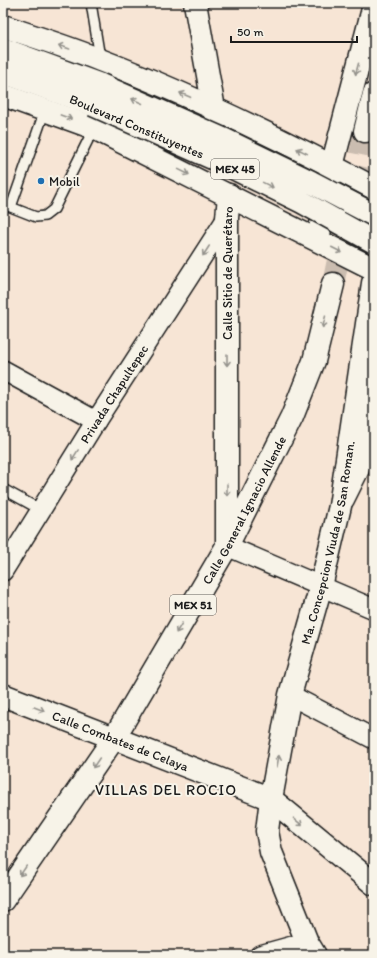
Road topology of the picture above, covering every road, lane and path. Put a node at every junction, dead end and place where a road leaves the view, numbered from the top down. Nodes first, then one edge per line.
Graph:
1 (91, 3) edge
2 (195, 3) edge
3 (374, 4) edge
4 (3, 26) edge
5 (3, 49) edge
6 (100, 60) junction
7 (3, 72) edge
8 (374, 94) edge
9 (3, 95) edge
10 (214, 108) junction
11 (45, 110) junction
12 (94, 128) junction
13 (365, 131) tunnel mouth
14 (332, 166) junction
15 (374, 188) edge
16 (229, 195) junction
17 (7, 206) edge
18 (374, 215) edge
19 (227, 218) junction
20 (318, 240) junction
21 (374, 242) edge
22 (374, 276) edge
23 (333, 284) tunnel mouth
24 (374, 362) edge
25 (3, 370) edge
26 (96, 421) junction
27 (3, 490) edge
28 (340, 506) junction
29 (41, 510) junction
30 (227, 546) junction
31 (8, 551) edge
32 (3, 571) edge
33 (321, 586) junction
34 (374, 609) edge
35 (3, 695) edge
36 (290, 695) junction
37 (114, 738) junction
38 (374, 739) edge
39 (271, 799) junction
40 (374, 884) edge
41 (3, 900) edge
42 (311, 948) edge
43 (260, 955) edge

1 - 6 lane
2 - 10 main road, Calle Sitio de Querétaro
3 -> 14 main road
6 -> 4 main road
18 -> 5 main road, Boulevard Constituyentes / MEX 45, bridge
10 -> 6 main road
7 -> 21 main road, Boulevard Constituyentes / MEX 45, bridge
8 - 13 main road
9 - 11 main road
14 -> 10 main road
10 - 16 main road, Calle Sitio de Querétaro
11 -> 12 main road
11 - 17 lane
12 -> 16 main road
12 - 17 lane
14 - 15 main road
14 - 20 main road
16 - 19 main road, Calle Sitio de Querétaro
16 - 20 main road
19 -> 26 street, Privada Chapultepec
19 -> 30 main road, Calle Sitio de Querétaro
20 -> 22 main road
22 - 28 main road, Ma. Concepcion Viuda de San Roman.
23 -> 30 main road, Calle General Ignacio Allende / MEX 51
24 - 28 main road
25 - 26 street
26 -> 29 street, Privada Chapultepec
27 - 29 lane
28 - 33 main road, Ma. Concepcion Viuda de San Roman.
29 - 31 street, Privada Chapultepec
30 - 33 street
30 -> 37 main road, Calle General Ignacio Allende / MEX 51
31 - 32 street, Privada Chapultepec
33 - 34 street
33 - 36 main road, Ma. Concepcion Viuda de San Roman.
35 -> 37 main road, Calle Combates de Celaya
36 - 38 street
39 -> 36 main road, Ma. Concepcion Viuda de San Roman.
37 - 39 main road, Calle Combates de Celaya
37 -> 41 main road, Calle General Ignacio Allende / MEX 51
39 -> 40 main road, Calle Combates de Celaya
39 - 42 main road, Ma. Concepcion Viuda de San Roman.
42 - 43 street

